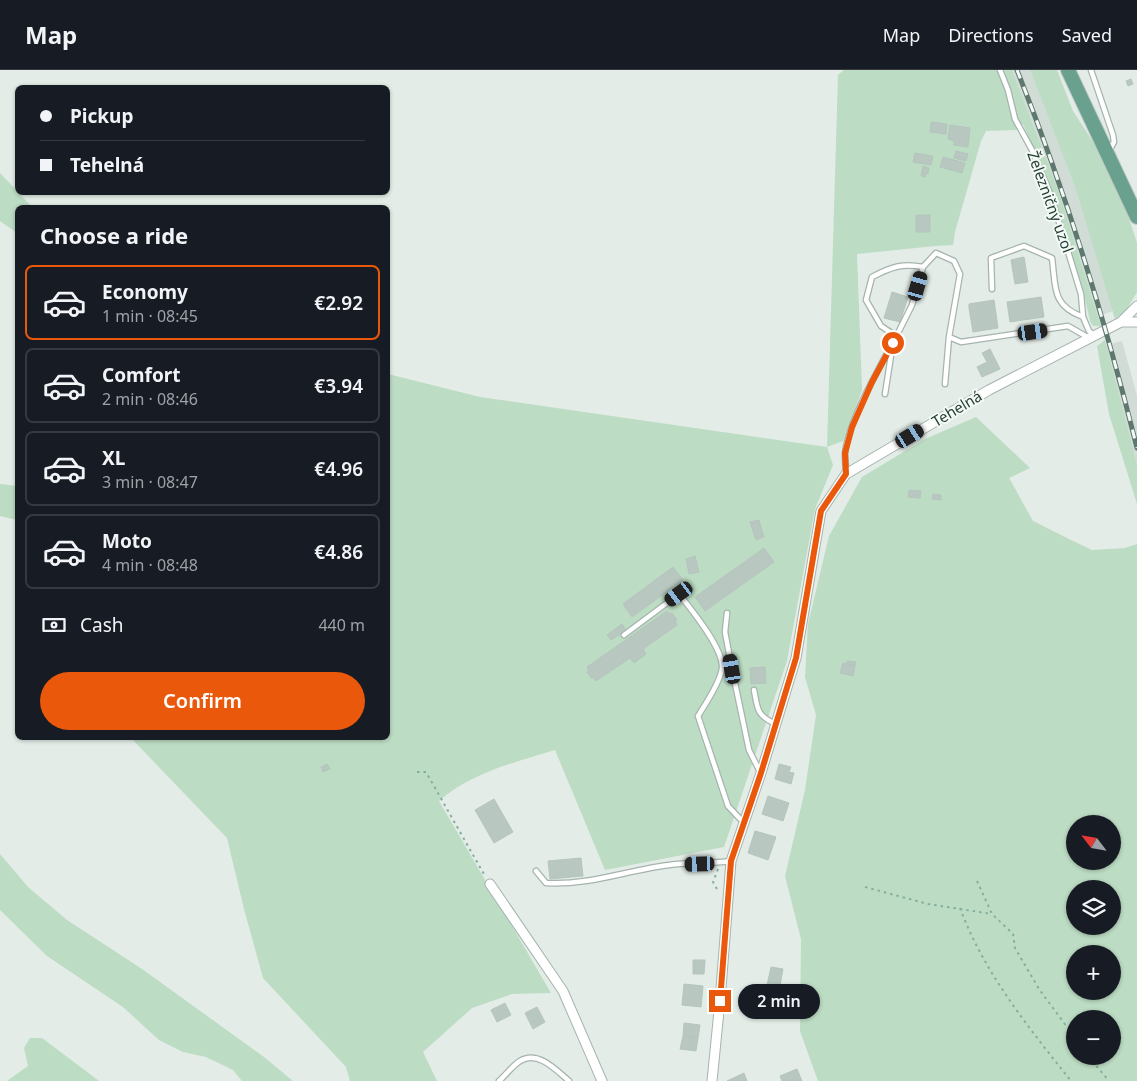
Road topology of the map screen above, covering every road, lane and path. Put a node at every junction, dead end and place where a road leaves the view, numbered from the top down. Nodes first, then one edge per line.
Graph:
1 (1000, 70) edge
2 (1068, 70) edge
3 (1091, 70) edge
4 (1107, 152) junction
5 (1137, 217) edge
6 (923, 267) junction
7 (992, 289) dead end
8 (1137, 306) edge
9 (1082, 317) junction
10 (1121, 322) junction
11 (1137, 322) edge
12 (896, 336) junction
13 (1092, 336) junction
14 (949, 337) junction
15 (893, 343) junction
16 (945, 384) dead end
17 (885, 394) dead end
18 (846, 474) junction
19 (727, 613) dead end
20 (624, 634) dead end
21 (754, 690) dead end
22 (775, 724) junction
23 (417, 772) dead end
24 (761, 773) junction
25 (743, 822) junction
26 (731, 861) junction
27 (536, 871) dead end
28 (978, 882) dead end
29 (490, 884) joint
30 (866, 887) dead end
31 (960, 908) junction
32 (992, 914) junction
33 (1066, 1026) edge
34 (1096, 1065) edge
35 (499, 1081) edge
36 (569, 1081) edge
37 (602, 1081) edge
38 (712, 1081) edge
39 (1072, 1081) edge
40 (1109, 1081) edge

1 - 9 lane, Železničný uzol
2 - 4 main road
3 - 4 lane
4 - 5 main road
6 - 12 lane
6 - 12 lane
6 - 14 lane
7 - 9 lane
8 - 10 street
9 - 13 lane
10 - 11 street
10 - 13 street, Tehelná
12 - 15 lane
13 - 14 lane
13 - 18 street, Tehelná
14 - 16 lane
15 - 17 lane
15 - 18 lane
18 - 22 street, Tehelná
19 - 24 lane
20 - 25 lane
21 - 22 lane
22 - 24 street, Tehelná
23 - 29 path
24 - 25 street, Tehelná
25 - 26 street, Tehelná
26 - 27 lane
26 - 38 street, Tehelná
28 - 32 path
29 - 37 street
30 - 31 path
31 - 32 path
31 - 39 path
32 - 33 path
34 - 40 path
35 - 36 lane

